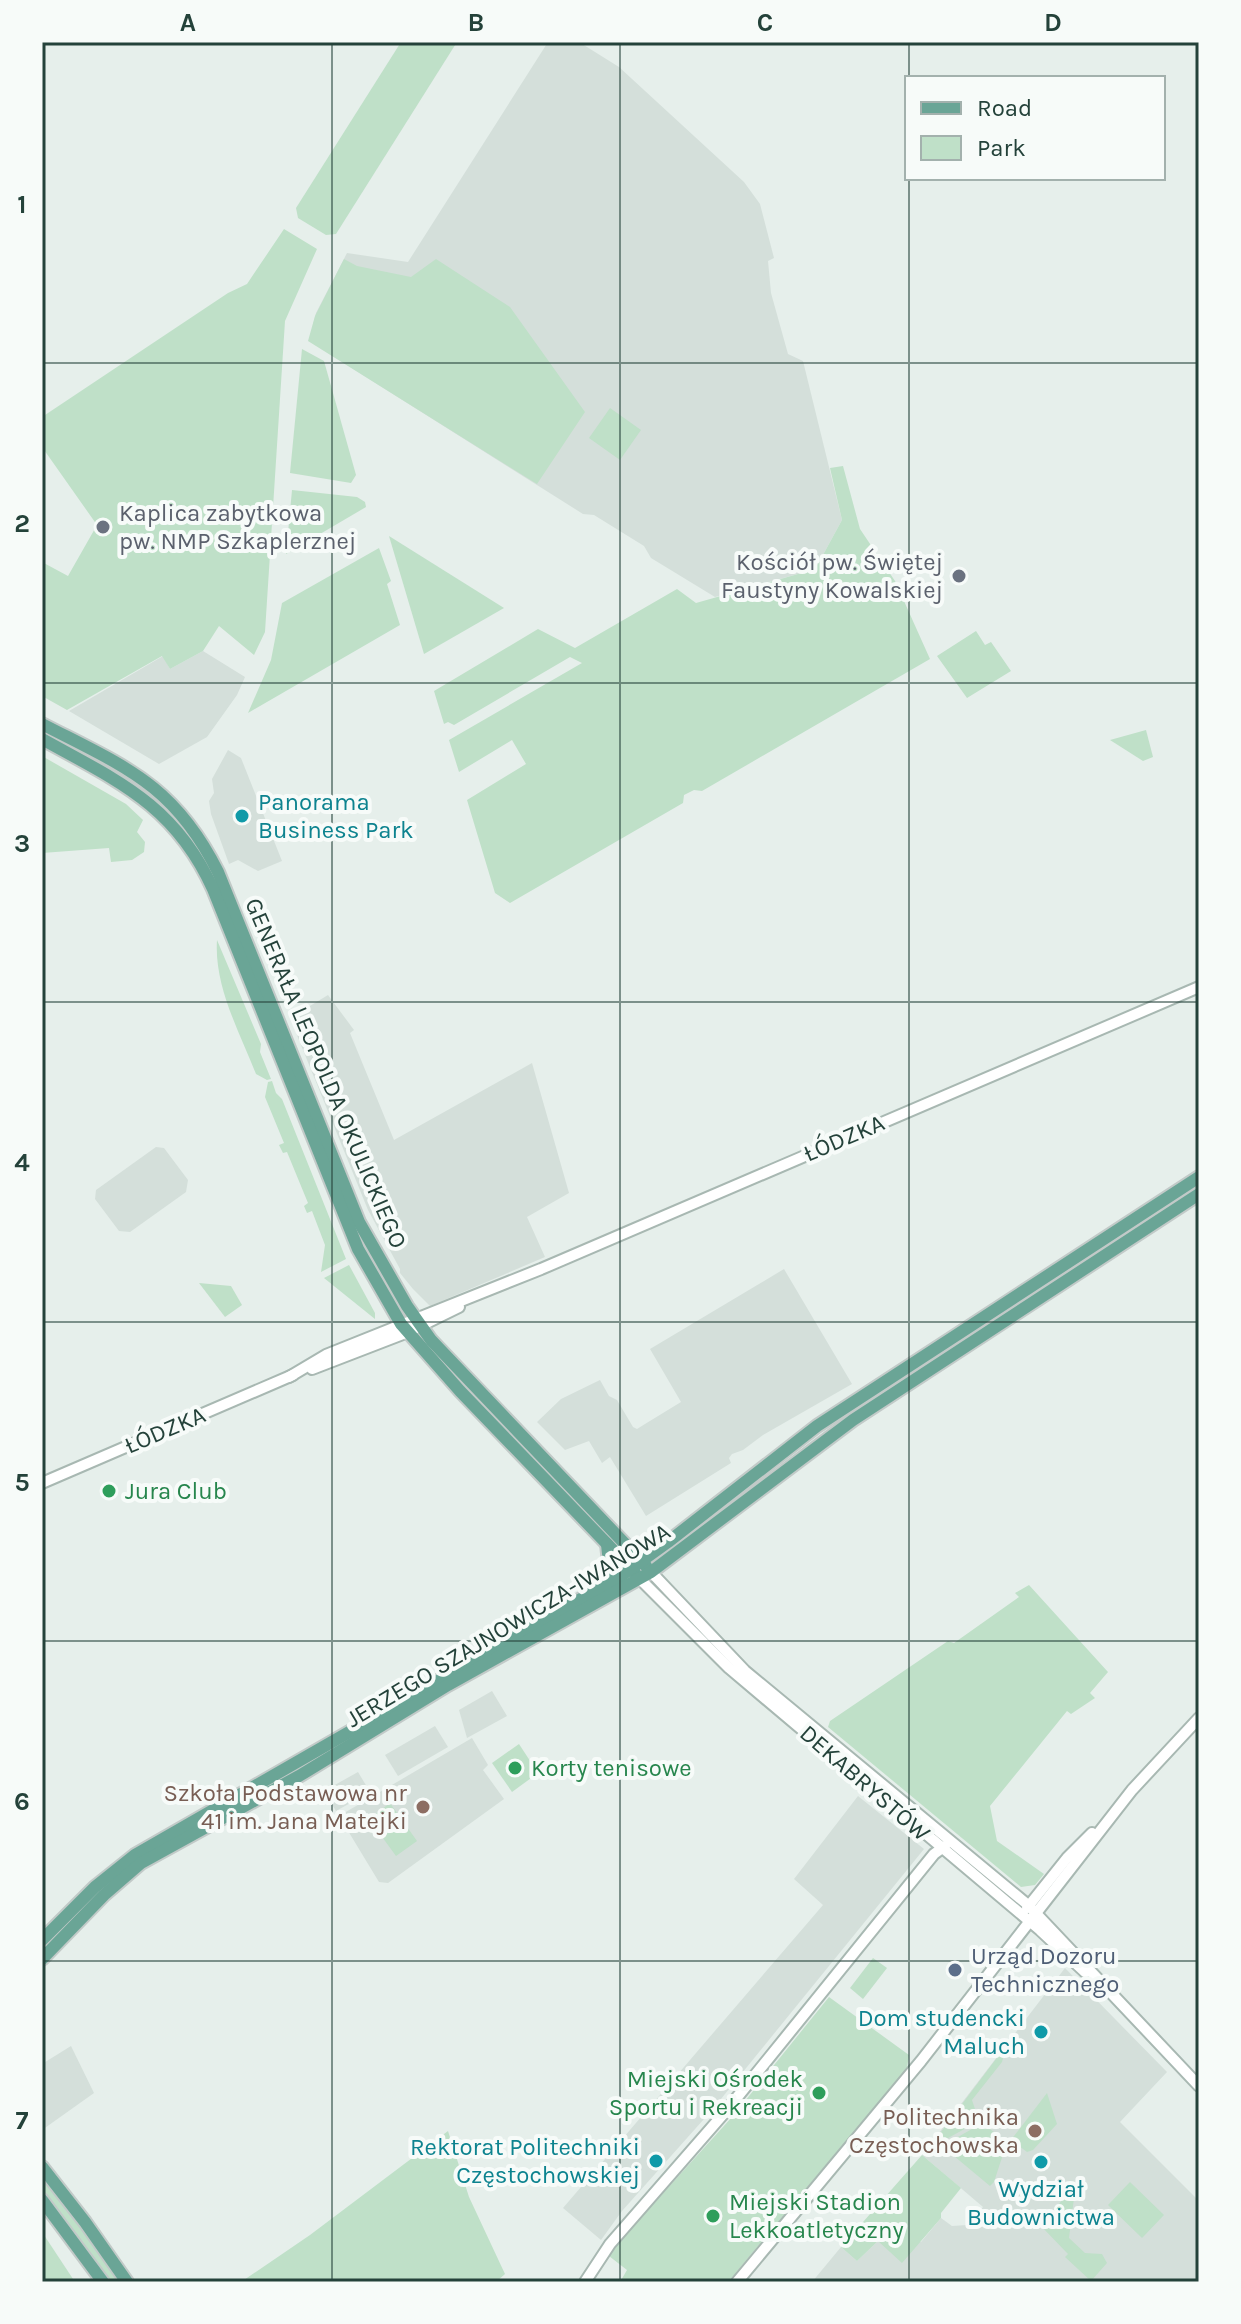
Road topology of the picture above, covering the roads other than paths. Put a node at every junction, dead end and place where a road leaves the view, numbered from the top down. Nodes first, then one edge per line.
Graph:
1 (42, 724) edge
2 (42, 739) edge
3 (1199, 987) edge
4 (1199, 1177) edge
5 (1199, 1194) edge
6 (411, 1325) junction
7 (42, 1483) edge
8 (607, 1544) junction
9 (641, 1570) junction
10 (602, 1586) junction
11 (1199, 1718) edge
12 (954, 1845) junction
13 (941, 1848) junction
14 (1031, 1913) junction
15 (42, 1940) edge
16 (42, 1959) edge
17 (1199, 2086) edge
18 (42, 2167) edge
19 (42, 2200) edge
20 (103, 2282) edge
21 (127, 2282) edge
22 (585, 2282) edge
23 (737, 2282) edge

1 - 6 main road, GENERAŁA LEOPOLDA OKULICKIEGO
2 - 6 main road, GENERAŁA LEOPOLDA OKULICKIEGO
3 - 6 street, ŁÓDZKA
4 - 9 main road, JERZEGO SZAJNOWICZA-IWANOWA
5 - 9 main road, JERZEGO SZAJNOWICZA-IWANOWA
6 - 7 street, ŁÓDZKA
6 - 8 main road, GENERAŁA LEOPOLDA OKULICKIEGO
6 - 9 main road, GENERAŁA LEOPOLDA OKULICKIEGO
8 - 9 main road, GENERAŁA LEOPOLDA OKULICKIEGO
8 - 10 main road
9 - 10 main road, JERZEGO SZAJNOWICZA-IWANOWA
9 - 12 street, DEKABRYSTÓW
9 - 13 street, DEKABRYSTÓW
9 - 16 main road, JERZEGO SZAJNOWICZA-IWANOWA
10 - 15 main road, JERZEGO SZAJNOWICZA-IWANOWA
11 - 14 street
12 - 13 street
12 - 14 street, DEKABRYSTÓW
13 - 14 street, DEKABRYSTÓW
13 - 22 street
14 - 17 street, DEKABRYSTÓW
14 - 23 street
18 - 21 main road
19 - 20 main road

